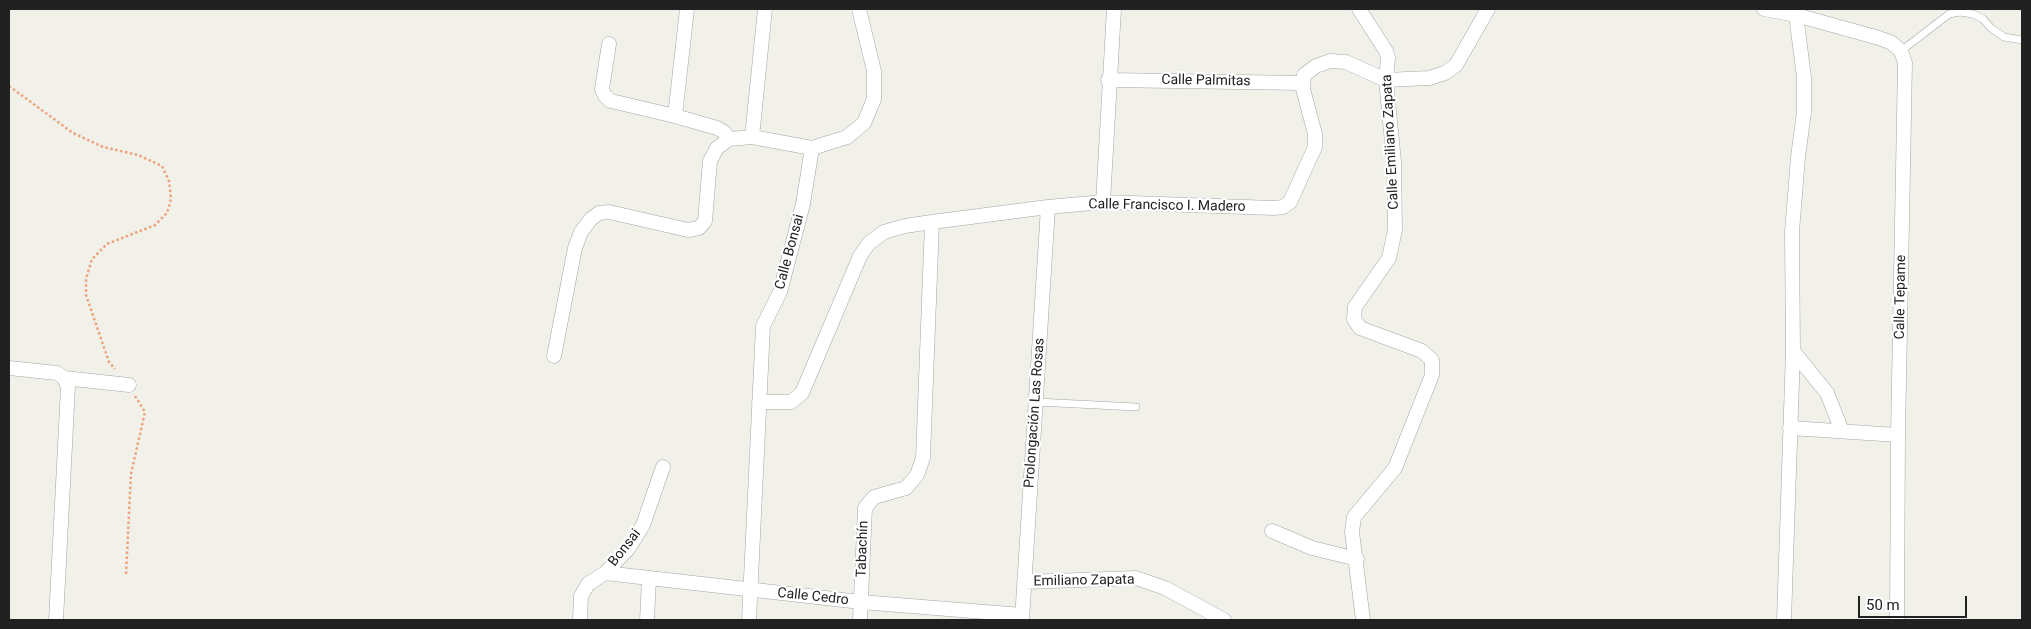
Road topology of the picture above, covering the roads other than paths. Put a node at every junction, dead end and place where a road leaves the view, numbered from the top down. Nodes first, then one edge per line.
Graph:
1 (687, 9) edge
2 (765, 9) edge
3 (859, 9) edge
4 (1114, 9) edge
5 (1359, 9) edge
6 (1488, 9) edge
7 (1764, 9) edge
8 (1796, 15) junction
9 (2022, 40) edge
10 (609, 44) dead end
11 (1900, 51) junction
12 (1108, 80) junction
13 (1386, 80) junction
14 (1303, 83) junction
15 (675, 116) junction
16 (752, 137) junction
17 (729, 139) junction
18 (812, 148) junction
19 (1103, 202) junction
20 (1048, 207) junction
21 (932, 222) junction
22 (1793, 351) junction
23 (554, 356) dead end
24 (9, 368) edge
25 (64, 378) junction
26 (129, 385) road end
27 (759, 402) junction
28 (1036, 402) junction
29 (1136, 407) dead end
30 (1790, 428) junction
31 (1842, 431) junction
32 (1898, 435) junction
33 (663, 467) dead end
34 (1272, 531) dead end
35 (1357, 559) junction
36 (605, 574) junction
37 (648, 578) junction
38 (1024, 582) junction
39 (749, 590) junction
40 (861, 602) junction
41 (1022, 618) edge
42 (56, 620) edge
43 (580, 620) edge
44 (647, 620) edge
45 (748, 620) edge
46 (860, 620) edge
47 (1224, 620) edge
48 (1363, 620) edge
49 (1784, 620) edge
50 (1897, 620) edge

1 - 15 street
2 - 16 street
3 - 18 street
4 - 12 street
5 - 13 street, Calle Emiliano Zapata
6 - 13 street
7 - 8 street
8 - 11 street
8 - 22 street
9 - 11 lane
10 - 15 street
11 - 32 street, Calle Tepame
12 - 14 street, Calle Palmitas
12 - 19 street
13 - 14 street
13 - 35 street, Calle Emiliano Zapata
14 - 19 street, Calle Francisco I. Madero
15 - 17 street
16 - 17 street
16 - 18 street
17 - 23 street
18 - 27 street, Calle Bonsai
19 - 20 street, Calle Francisco I. Madero
20 - 21 street, Calle Francisco I. Madero
20 - 28 street, Prolongación Las Rosas
21 - 27 street, Calle Francisco I. Madero
21 - 40 street, Tabachín
22 - 30 street
22 - 31 street
24 - 25 street
25 - 26 street
25 - 42 street
27 - 39 street, Calle Bonsai
28 - 29 lane
28 - 38 street, Prolongación Las Rosas
30 - 31 street
30 - 49 street
31 - 32 street
32 - 50 street, Calle Tepame
33 - 36 street, Bonsai
34 - 35 street
35 - 48 street, Calle Emiliano Zapata
36 - 37 street, Calle Cedro
36 - 43 street, Bonsai
37 - 39 street, Calle Cedro
37 - 44 street
38 - 41 street, Prolongación Las Rosas
38 - 47 street, Emiliano Zapata
39 - 40 street, Calle Cedro
39 - 45 street, Calle Bonsai
40 - 41 street, Calle Cedro
40 - 46 street, Tabachín

